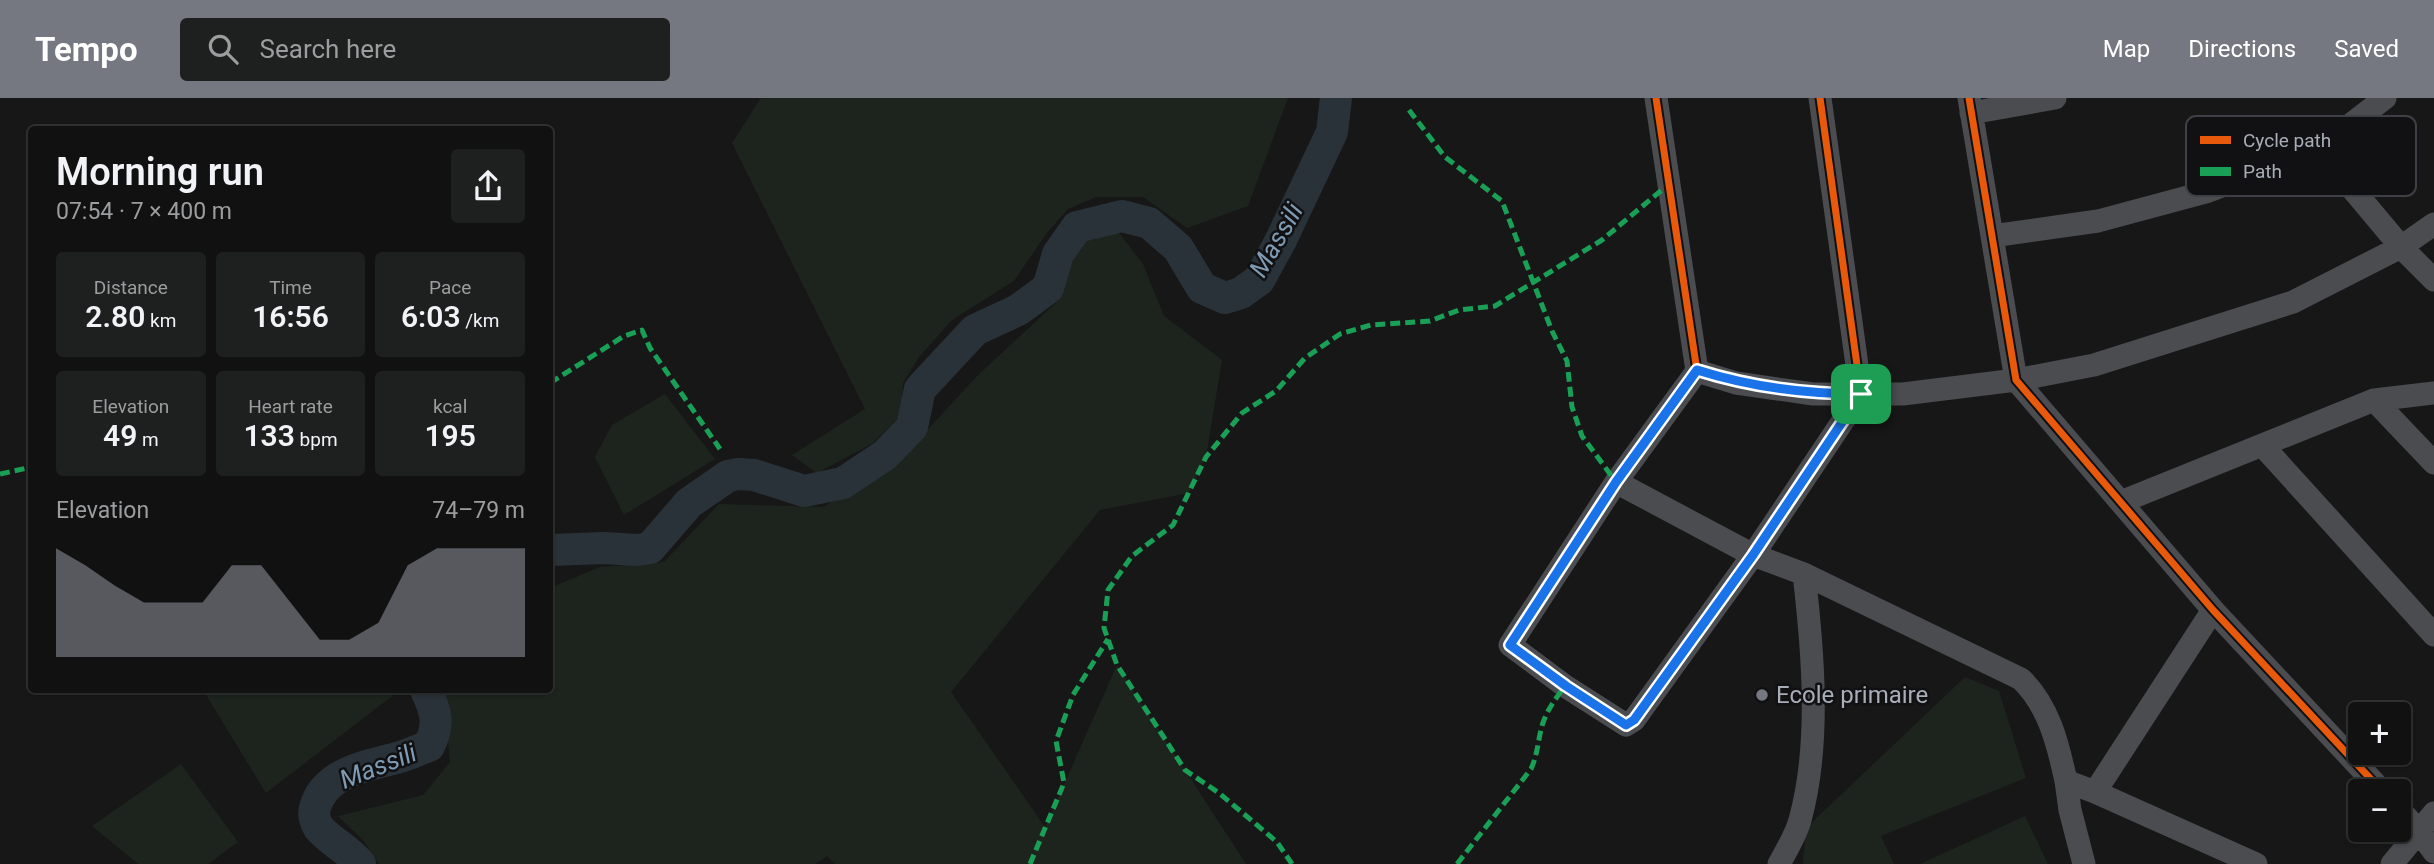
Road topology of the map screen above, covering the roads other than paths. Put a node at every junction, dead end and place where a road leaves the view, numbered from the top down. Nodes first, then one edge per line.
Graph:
1 (1656, 98) edge
2 (1820, 98) edge
3 (2055, 98) edge
4 (2385, 98) edge
5 (1970, 105) edge
6 (2362, 116) edge
7 (2192, 196) edge
8 (2359, 196) edge
9 (2434, 224) edge
10 (1992, 236) junction
11 (2402, 247) junction
12 (2434, 280) edge
13 (1697, 370) junction
14 (2016, 380) junction
15 (2434, 393) edge
16 (1861, 394) junction
17 (2374, 400) junction
18 (2262, 445) junction
19 (2434, 463) edge
20 (1616, 482) junction
21 (2121, 502) junction
22 (1753, 555) junction
23 (1804, 574) junction
24 (2213, 610) junction
25 (2434, 635) edge
26 (2371, 779) edge
27 (2066, 781) junction
28 (2095, 792) junction
29 (2426, 821) edge
30 (2434, 852) edge
31 (1779, 864) edge
32 (2084, 864) edge
33 (2256, 864) edge
34 (2392, 864) edge

1 - 13 street
2 - 16 street
3 - 5 street
4 - 6 street
5 - 10 street
7 - 10 street
8 - 11 street
9 - 11 street
10 - 14 street
11 - 12 street
11 - 14 street
13 - 16 street
13 - 20 street
14 - 16 street
14 - 21 street
15 - 17 street
16 - 22 street
17 - 18 street
17 - 19 street
18 - 21 street
18 - 25 street
20 - 22 street
20 - 22 street
21 - 24 street
22 - 23 street
23 - 27 street
23 - 31 street
24 - 26 street
24 - 28 street
27 - 28 street
27 - 32 street
28 - 33 street
29 - 30 street
29 - 34 street

